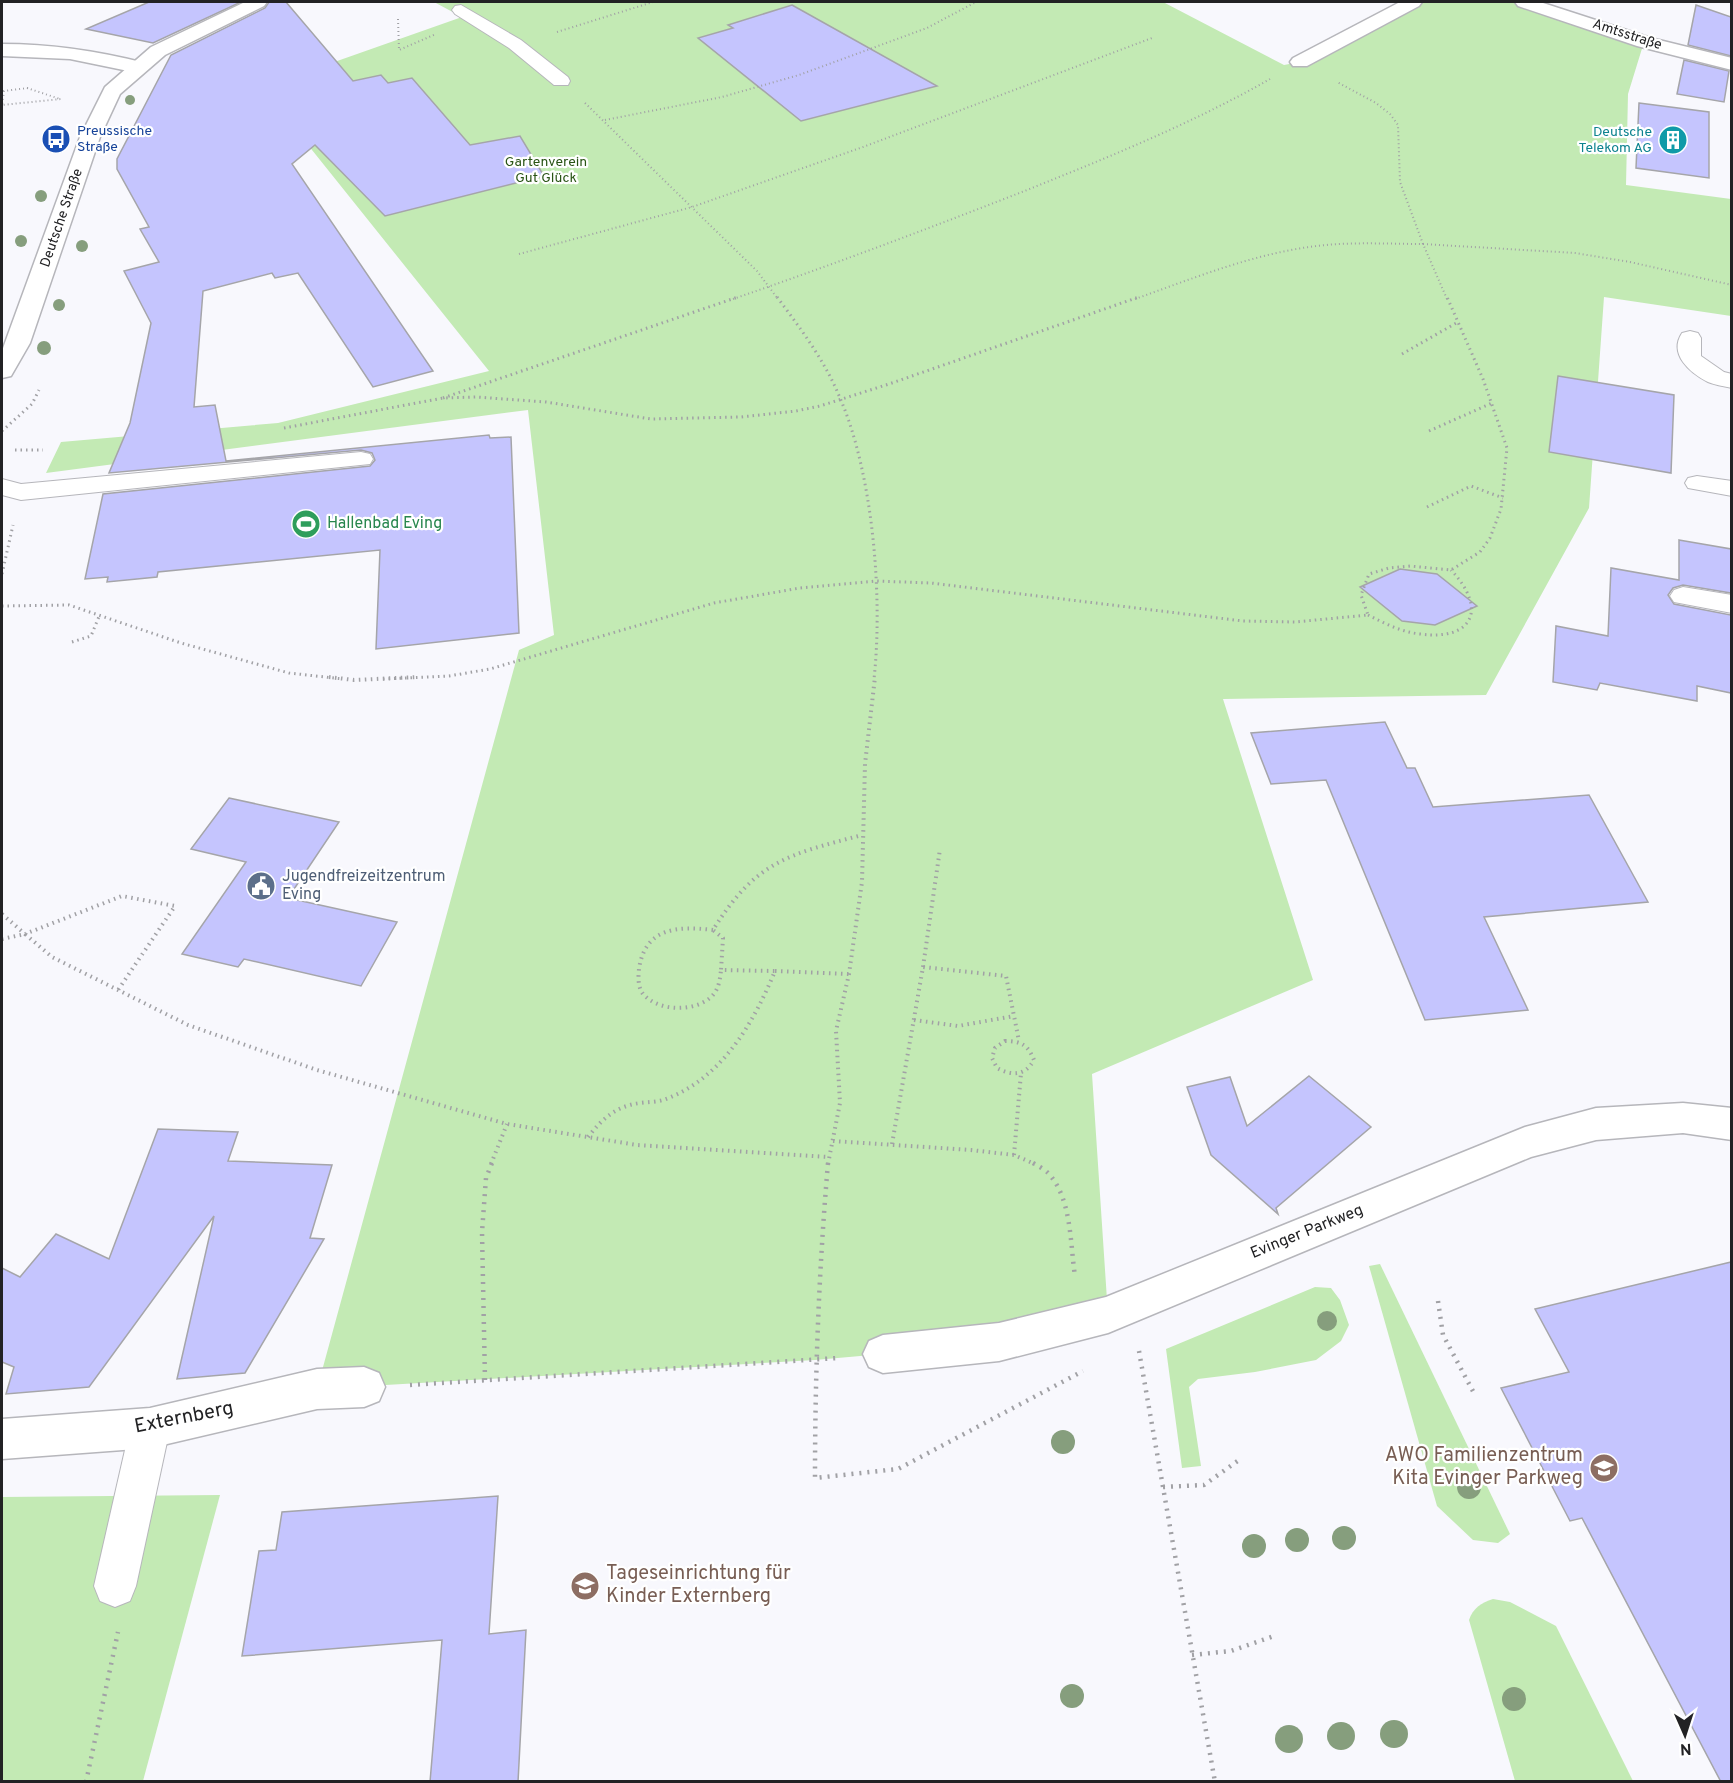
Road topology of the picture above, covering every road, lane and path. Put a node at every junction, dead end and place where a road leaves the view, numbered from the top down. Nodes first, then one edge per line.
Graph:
1 (258, 2) edge
2 (653, 2) edge
3 (976, 2) edge
4 (1413, 2) edge
5 (1524, 2) edge
6 (461, 10) dead end
7 (398, 19) dead end
8 (1152, 38) dead end
9 (515, 44) junction
10 (2, 50) edge
11 (399, 50) dead end
12 (1300, 62) junction
13 (1731, 64) edge
14 (138, 67) junction
15 (561, 81) joint
16 (37, 84) dead end
17 (19, 85) dead end
18 (28, 88) junction
19 (61, 99) junction
20 (70, 102) dead end
21 (2, 105) edge
22 (605, 120) junction
23 (692, 207) junction
24 (1423, 244) junction
25 (519, 254) dead end
26 (1731, 285) edge
27 (770, 286) junction
28 (1458, 322) junction
29 (1690, 338) dead end
30 (1402, 354) dead end
31 (2, 371) edge
32 (1731, 381) edge
33 (443, 398) junction
34 (841, 399) junction
35 (1492, 402) junction
36 (274, 429) dead end
37 (1429, 431) dead end
38 (12, 450) dead end
39 (52, 450) dead end
40 (361, 459) dead end
41 (1697, 483) dead end
42 (1731, 489) edge
43 (11, 490) edge
44 (1503, 498) junction
45 (1427, 507) dead end
46 (2, 553) edge
47 (7, 553) junction
48 (1451, 570) junction
49 (2, 574) edge
50 (876, 581) junction
51 (1683, 596) dead end
52 (1731, 604) edge
53 (2, 606) edge
54 (100, 614) junction
55 (1368, 615) junction
56 (72, 642) dead end
57 (862, 835) junction
58 (940, 849) dead end
59 (2, 914) edge
60 (713, 930) junction
61 (25, 934) junction
62 (2, 939) edge
63 (923, 967) junction
64 (721, 970) junction
65 (775, 971) junction
66 (849, 974) junction
67 (118, 990) junction
68 (1014, 1016) junction
69 (914, 1020) junction
70 (1019, 1041) junction
71 (1021, 1073) junction
72 (507, 1124) junction
73 (1731, 1124) edge
74 (588, 1137) junction
75 (832, 1141) junction
76 (892, 1144) junction
77 (1014, 1155) junction
78 (829, 1157) junction
79 (1438, 1301) dead end
80 (1082, 1321) junction
81 (1137, 1342) dead end
82 (883, 1354) dead end
83 (814, 1360) junction
84 (1085, 1370) dead end
85 (485, 1380) junction
86 (364, 1387) joint
87 (1475, 1395) dead end
88 (150, 1428) junction
89 (2, 1439) edge
90 (1239, 1460) dead end
91 (1163, 1487) junction
92 (117, 1603) joint
93 (1274, 1636) dead end
94 (1192, 1655) junction
95 (86, 1782) edge
96 (1215, 1782) edge

1 - 14 street, Deutsche Straße
2 - 9 path
3 - 22 path
4 - 12 street
5 - 13 street, Amtsstraße
6 - 9 lane
7 - 11 path
8 - 23 path
9 - 15 lane
10 - 14 street
12 - 24 path
12 - 27 path
14 - 31 street, Deutsche Straße
15 - 22 path
16 - 18 path
17 - 18 path
18 - 19 path
18 - 21 path
19 - 20 path
19 - 21 path
22 - 23 path
23 - 25 path
23 - 27 path
24 - 26 path
24 - 28 path
24 - 34 path
27 - 33 path
27 - 34 path
28 - 30 path
28 - 35 path
29 - 32 lane
33 - 34 path
33 - 36 path
34 - 50 path
35 - 37 path
35 - 44 path
38 - 39 path
40 - 43 lane
41 - 42 lane
43 - 47 path
44 - 45 path
44 - 48 path
46 - 47 path
47 - 49 path
48 - 55 path
48 - 55 path
50 - 54 path
50 - 55 path
50 - 57 path
51 - 52 lane
53 - 54 path
54 - 56 path
57 - 60 path
57 - 66 path
58 - 63 path
59 - 61 path
60 - 64 path
60 - 64 path
61 - 62 path
61 - 67 path
61 - 67 path
63 - 68 path
63 - 69 path
64 - 65 path
65 - 66 path
65 - 74 path
66 - 75 path
67 - 72 path
68 - 69 path
68 - 70 path
69 - 76 path
70 - 71 path
70 - 71 path
71 - 77 path
72 - 74 path
72 - 85 path
73 - 80 street, Evinger Parkweg
74 - 78 path
75 - 76 path
75 - 78 path
76 - 77 path
77 - 80 path
78 - 83 path
79 - 87 path
80 - 82 street, Evinger Parkweg
81 - 91 path
83 - 84 path
83 - 85 path
85 - 86 path
86 - 88 street, Externberg
88 - 89 street, Externberg
88 - 92 lane
90 - 91 path
91 - 94 path
92 - 95 path
93 - 94 path
94 - 96 path

